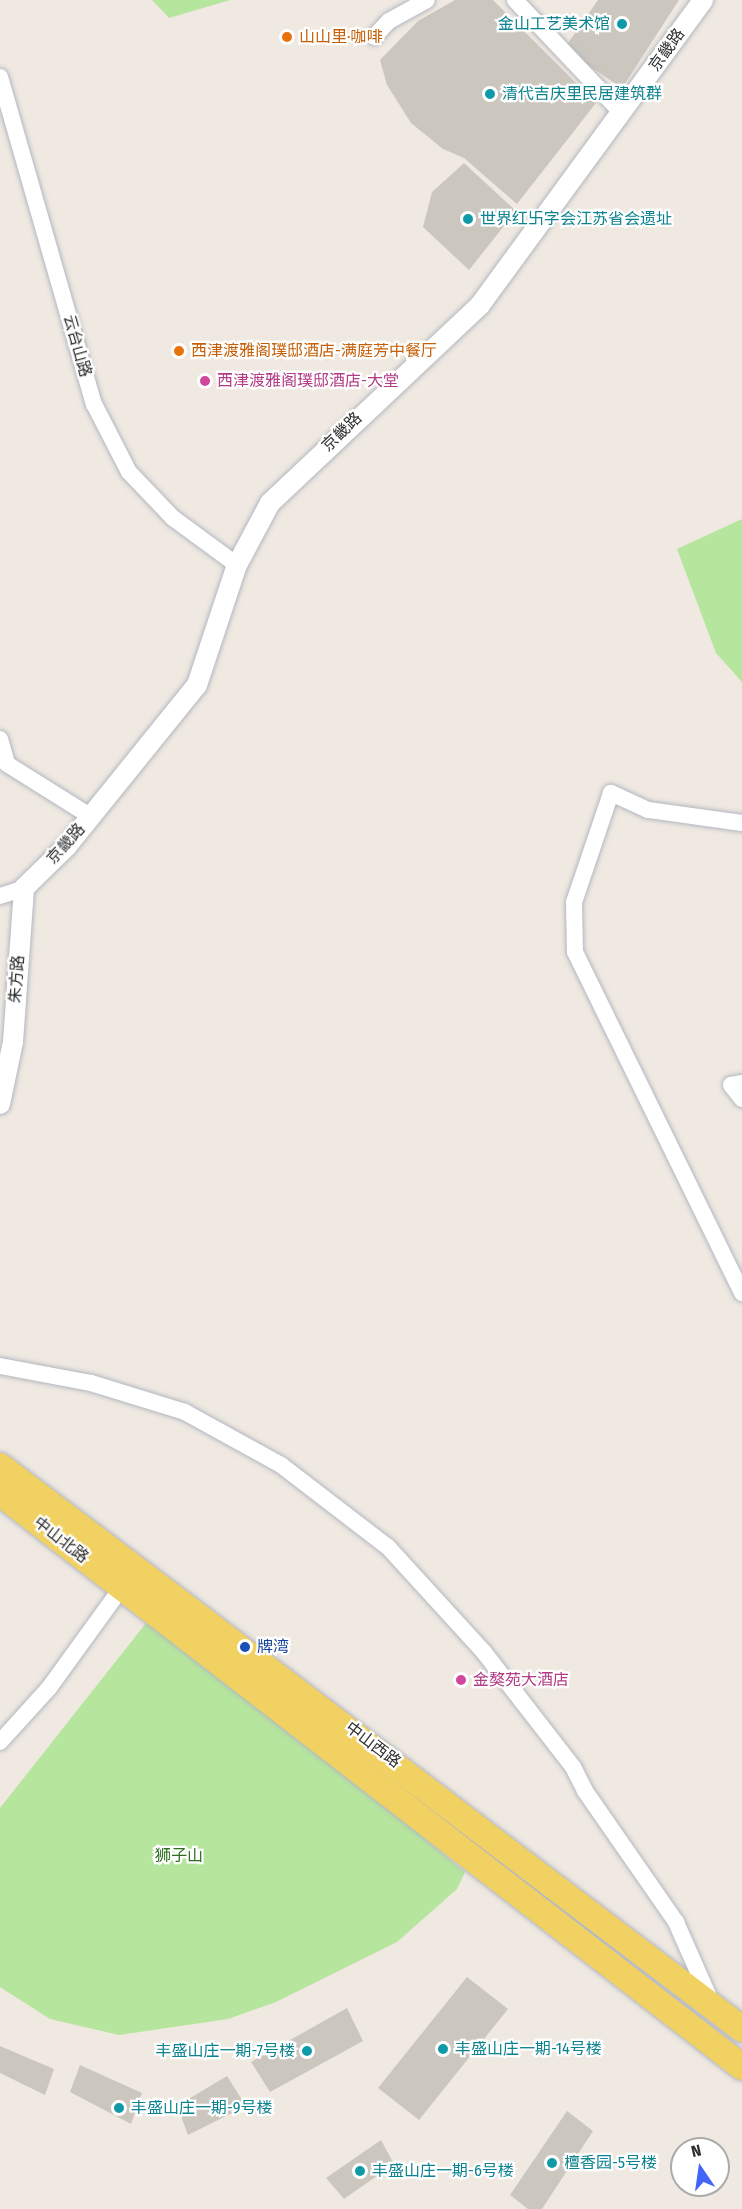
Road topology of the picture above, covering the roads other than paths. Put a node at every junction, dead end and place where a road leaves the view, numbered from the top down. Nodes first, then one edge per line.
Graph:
1 (427, 0) edge
2 (515, 0) edge
3 (703, 0) edge
4 (374, 37) dead end
5 (0, 76) edge
6 (621, 112) junction
7 (237, 565) junction
8 (0, 739) edge
9 (90, 816) junction
10 (742, 823) edge
11 (24, 888) junction
12 (0, 896) edge
13 (742, 1083) edge
14 (742, 1099) edge
15 (0, 1104) edge
16 (742, 1293) edge
17 (0, 1366) edge
18 (0, 1466) edge
19 (0, 1493) edge
20 (122, 1587) junction
21 (0, 1742) edge
22 (715, 2007) junction
23 (742, 2029) edge
24 (742, 2067) edge

1 - 4 street
2 - 6 street
3 - 6 street, 京畿路
5 - 7 street, 云台山路
6 - 7 street, 京畿路
7 - 9 street, 京畿路
8 - 9 street
9 - 11 street, 京畿路
10 - 16 street
11 - 12 street
11 - 15 street, 朱方路
13 - 14 street
17 - 22 street
18 - 22 main road, 中山西路
19 - 20 main road, 中山北路
20 - 21 street
20 - 24 main road, 中山西路
22 - 23 main road, 中山西路

